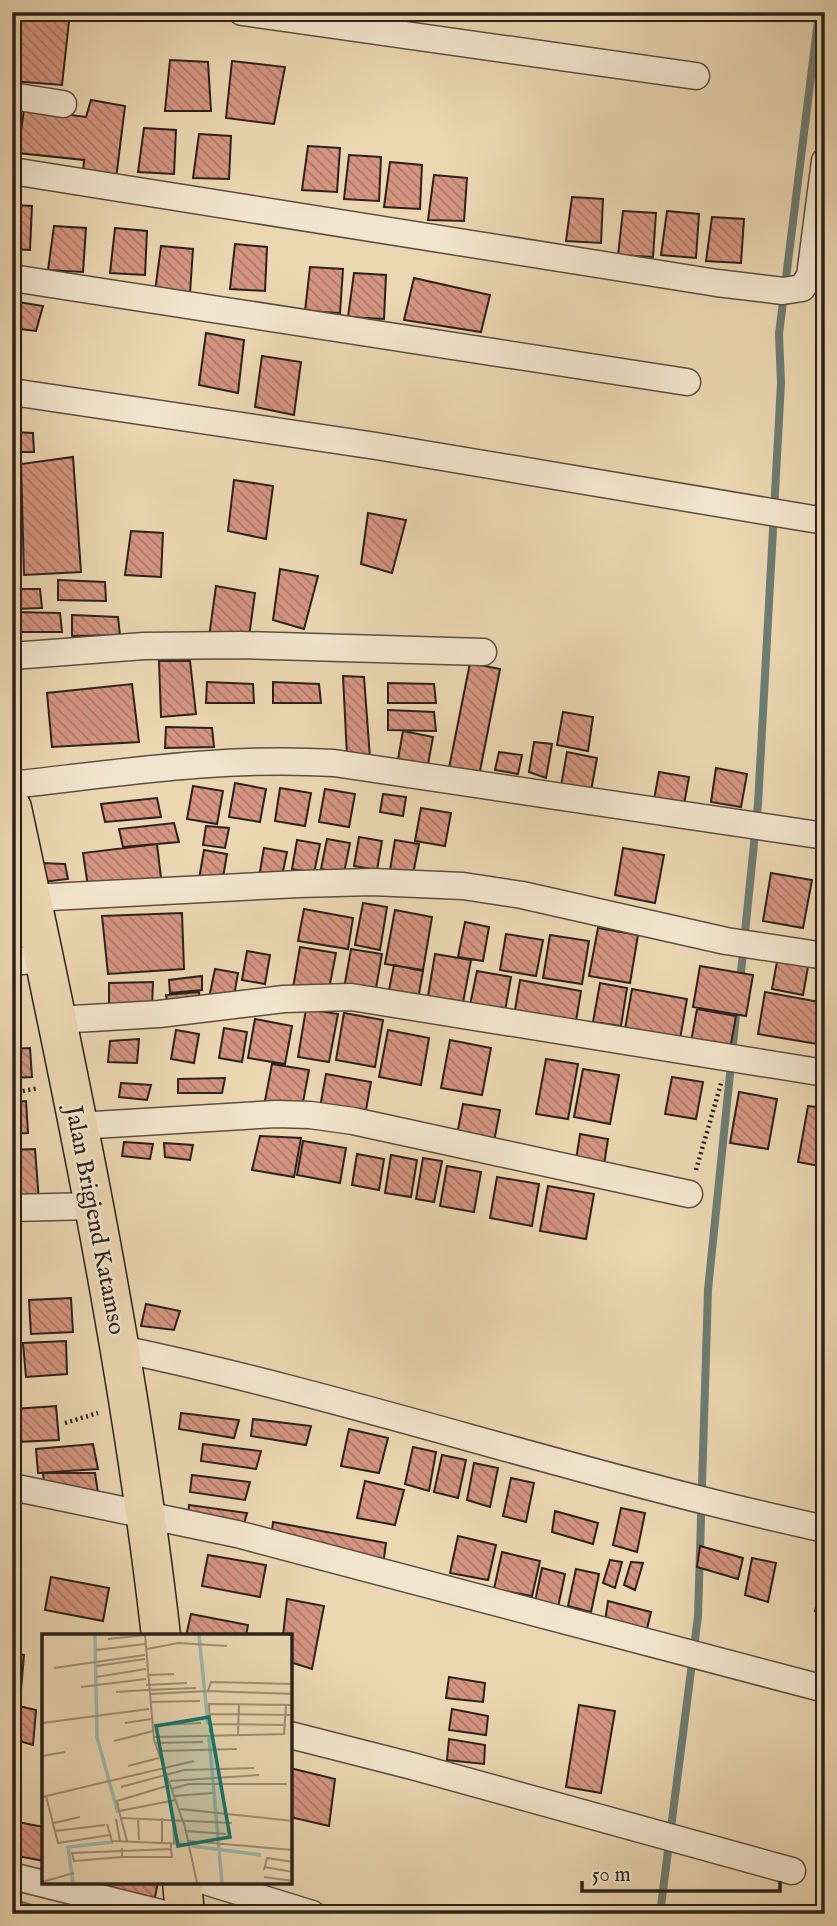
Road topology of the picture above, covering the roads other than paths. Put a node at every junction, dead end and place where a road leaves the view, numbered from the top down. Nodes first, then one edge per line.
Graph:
1 (242, 12) edge
2 (696, 76) dead end
3 (12, 96) edge
4 (63, 104) dead end
5 (825, 161) edge
6 (12, 171) edge
7 (819, 258) edge
8 (12, 278) edge
9 (687, 382) dead end
10 (12, 392) edge
11 (825, 521) edge
12 (483, 652) dead end
13 (12, 656) edge
14 (12, 785) edge
15 (12, 808) edge
16 (825, 836) edge
17 (32, 898) junction
18 (825, 956) edge
19 (28, 960) edge
20 (57, 1020) junction
21 (825, 1073) edge
22 (77, 1126) junction
23 (689, 1194) road end
24 (93, 1206) junction
25 (12, 1208) edge
26 (121, 1349) junction
27 (12, 1487) edge
28 (146, 1516) junction
29 (825, 1530) edge
30 (161, 1634) edge
31 (825, 1689) edge
32 (292, 1736) edge
33 (792, 1871) dead end
34 (12, 1876) edge
35 (42, 1883) edge
36 (44, 1884) edge
37 (182, 1884) edge
38 (214, 1884) edge
39 (165, 1914) edge
40 (185, 1914) edge
41 (312, 1914) edge

1 - 2 street
3 - 4 street
5 - 7 street
6 - 7 street
8 - 9 street
10 - 11 street
12 - 13 street
14 - 16 street
15 - 17 highway, Jalan Brigjend Katamso
17 - 18 street
17 - 19 highway, Jalan Brigjend Katamso
19 - 20 highway, Jalan Brigjend Katamso
20 - 21 street
20 - 22 highway, Jalan Brigjend Katamso
22 - 23 street
22 - 24 highway, Jalan Brigjend Katamso
24 - 25 street
24 - 26 highway, Jalan Brigjend Katamso
26 - 28 highway, Jalan Brigjend Katamso
26 - 29 street
27 - 28 street
28 - 30 highway, Jalan Brigjend Katamso
28 - 31 street
32 - 33 street
34 - 35 street
36 - 39 street
37 - 40 highway
38 - 41 street

